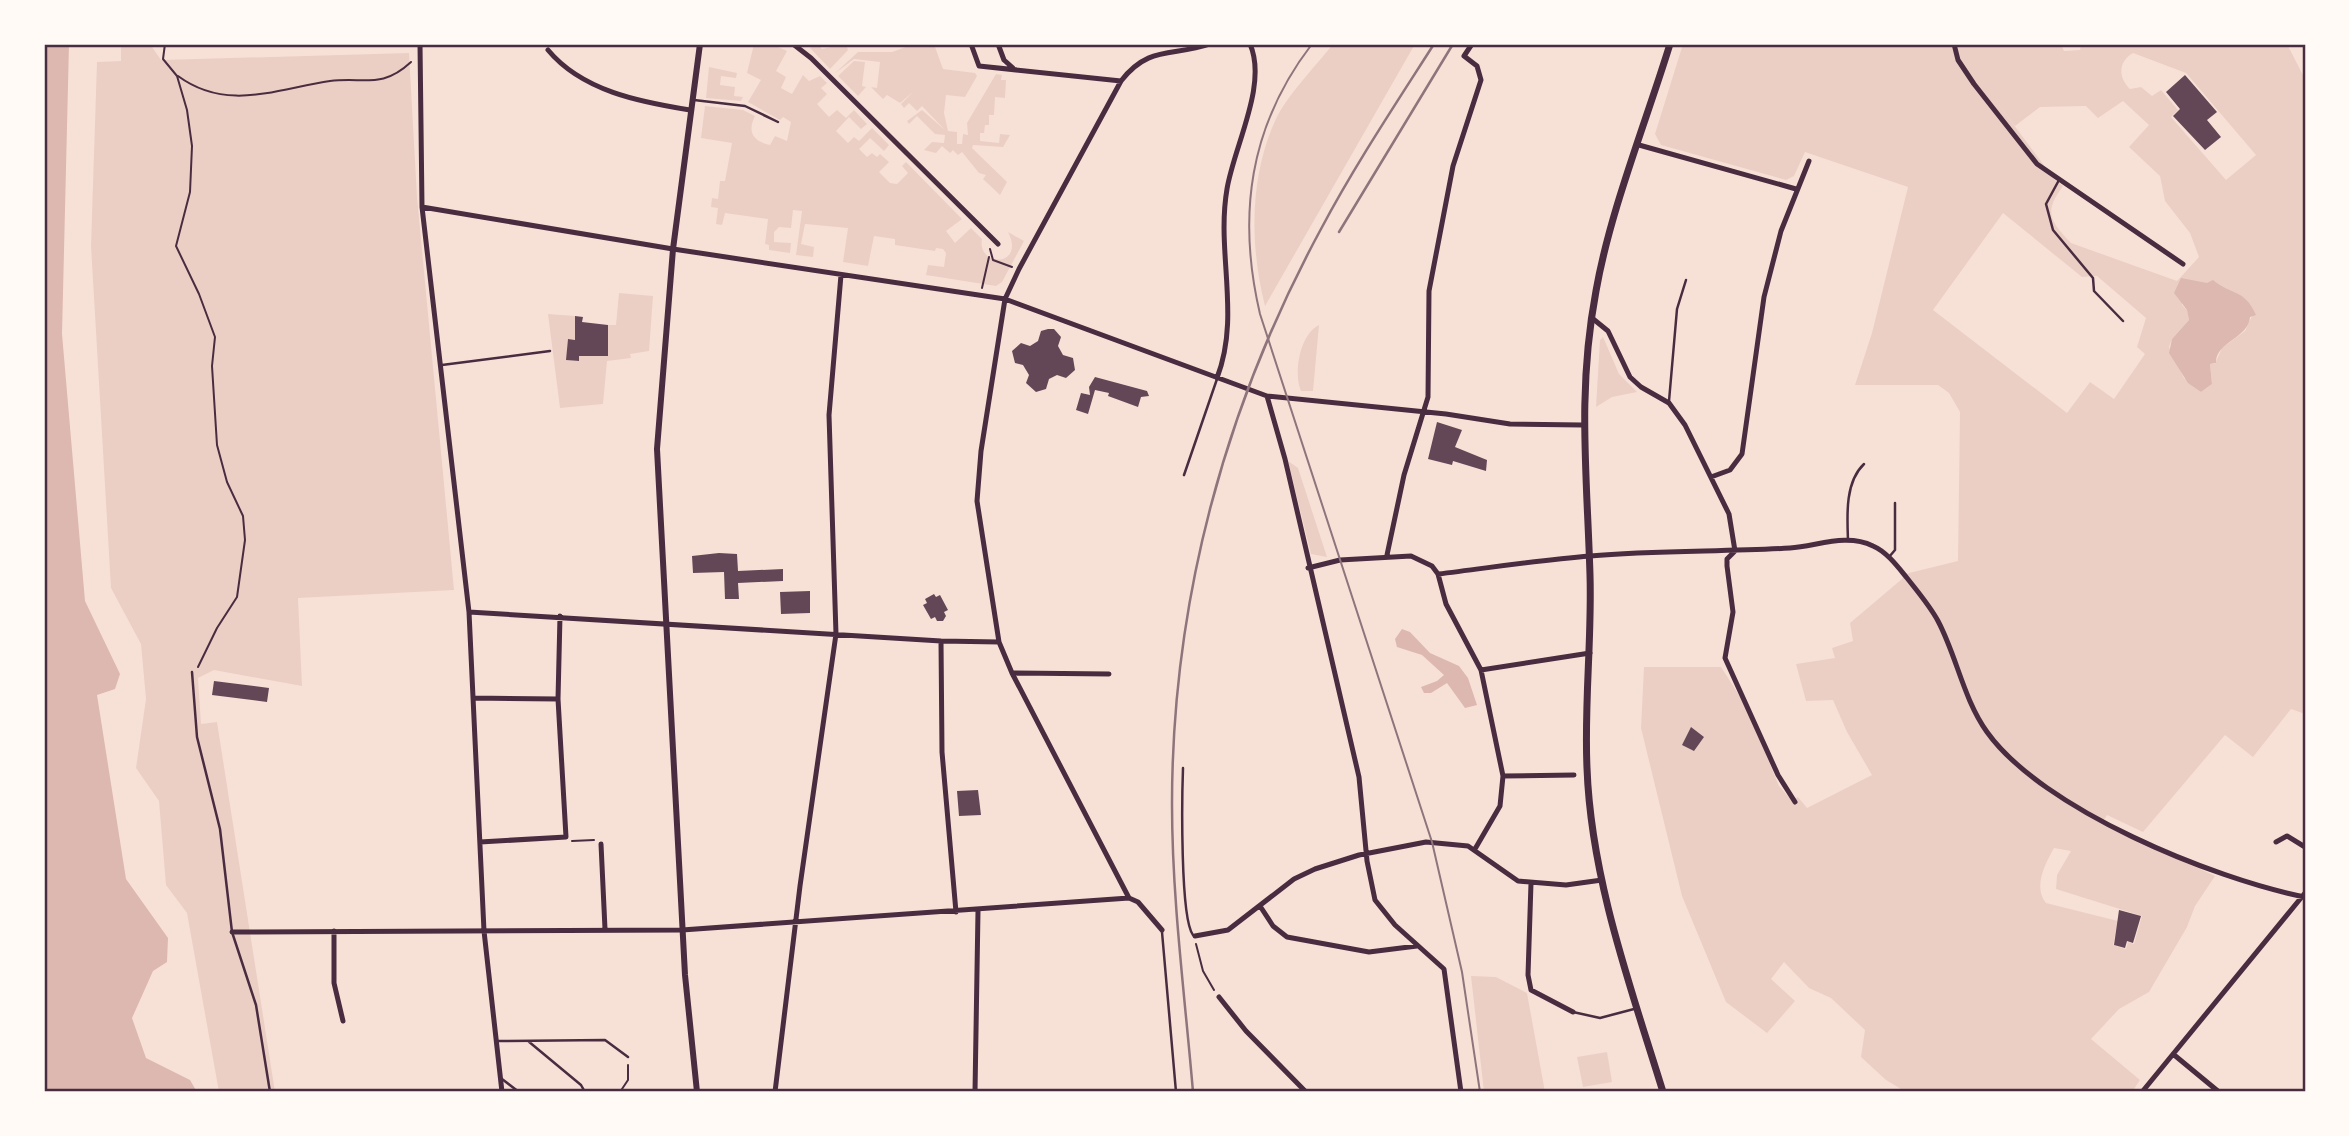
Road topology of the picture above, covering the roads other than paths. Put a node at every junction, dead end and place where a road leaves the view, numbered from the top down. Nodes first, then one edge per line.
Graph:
1 (420, 44) edge
2 (701, 44) edge
3 (793, 44) edge
4 (971, 44) edge
5 (998, 44) edge
6 (1210, 44) edge
7 (1250, 44) edge
8 (1472, 44) edge
9 (1670, 44) edge
10 (1954, 44) edge
11 (548, 50) dead end
12 (1013, 68) junction
13 (1121, 81) junction
14 (692, 100) junction
15 (690, 110) junction
16 (778, 122) dead end
17 (1639, 145) junction
18 (1809, 161) dead end
19 (2060, 180) junction
20 (1796, 189) junction
21 (422, 206) junction
22 (998, 244) dead end
23 (673, 249) junction
24 (2183, 264) dead end
25 (841, 275) junction
26 (1686, 280) dead end
27 (1005, 299) junction
28 (1592, 317) junction
29 (2123, 321) dead end
30 (550, 351) dead end
31 (439, 365) junction
32 (1217, 378) junction
33 (1267, 396) junction
34 (1668, 403) junction
35 (1424, 413) junction
36 (1582, 425) junction
37 (1864, 464) dead end
38 (1184, 475) dead end
39 (1711, 477) junction
40 (1895, 503) dead end
41 (1848, 540) junction
42 (1735, 551) junction
43 (1387, 555) junction
44 (1589, 556) junction
45 (1889, 558) junction
46 (1308, 568) junction
47 (1438, 574) junction
48 (468, 612) junction
49 (560, 616) junction
50 (668, 625) junction
51 (836, 634) junction
52 (941, 641) junction
53 (999, 642) junction
54 (1590, 653) junction
55 (1481, 670) junction
56 (192, 672) road end
57 (1012, 673) junction
58 (1109, 674) dead end
59 (473, 698) junction
60 (558, 699) junction
61 (1183, 768) dead end
62 (1574, 775) dead end
63 (1503, 776) junction
64 (1796, 802) dead end
65 (480, 842) junction
66 (2276, 842) dead end
67 (601, 844) road end
68 (2305, 847) edge
69 (1475, 849) junction
70 (1368, 853) junction
71 (1602, 880) junction
72 (1531, 883) junction
73 (2304, 895) edge
74 (1129, 898) junction
75 (1260, 906) junction
76 (978, 911) junction
77 (956, 912) junction
78 (797, 924) junction
79 (605, 929) junction
80 (682, 930) junction
81 (1162, 930) joint
82 (334, 931) junction
83 (484, 931) junction
84 (232, 932) junction
85 (1195, 936) joint
86 (1417, 946) junction
87 (1219, 997) road end
88 (1638, 1008) junction
89 (1573, 1012) joint
90 (343, 1021) dead end
91 (496, 1041) junction
92 (528, 1041) junction
93 (2173, 1054) junction
94 (628, 1056) road end
95 (500, 1078) junction
96 (270, 1092) edge
97 (502, 1092) edge
98 (519, 1092) edge
99 (586, 1092) edge
100 (697, 1092) edge
101 (775, 1092) edge
102 (975, 1092) edge
103 (1176, 1092) edge
104 (1306, 1092) edge
105 (1461, 1092) edge
106 (1663, 1092) edge
107 (2142, 1092) edge
108 (2219, 1092) edge

1 - 21 street
2 - 14 street
3 - 22 street
4 - 12 street
5 - 12 street
6 - 13 street
7 - 32 street
8 - 35 street
9 - 17 main road
10 - 19 street
11 - 15 street
12 - 13 street
13 - 27 street
14 - 15 street
14 - 16 lane
15 - 23 street
17 - 20 street
17 - 28 main road
18 - 20 street
19 - 24 street
19 - 29 lane
20 - 39 street
21 - 23 street
21 - 31 street
23 - 25 street
23 - 50 street
25 - 27 street
25 - 51 street
26 - 34 lane
27 - 32 street
27 - 53 street
28 - 34 street
28 - 36 main road
30 - 31 lane
31 - 48 street
32 - 33 street
32 - 38 lane
33 - 35 street
33 - 46 street
34 - 39 street
35 - 36 street
35 - 43 street
36 - 44 main road
37 - 41 lane
39 - 42 street
40 - 45 lane
41 - 42 street
41 - 45 street
42 - 44 street
42 - 64 street
43 - 46 street
43 - 47 street
44 - 47 street
44 - 54 main road
45 - 73 street
46 - 70 street
47 - 55 street
48 - 49 street
48 - 59 street
49 - 50 street
49 - 60 street
50 - 51 street
50 - 80 street
51 - 52 street
51 - 78 street
52 - 53 street
52 - 77 street
53 - 57 street
54 - 55 street
54 - 71 main road
55 - 63 street
56 - 84 lane
57 - 58 street
57 - 74 street
59 - 60 street
59 - 65 street
60 - 65 street
61 - 85 lane
62 - 63 street
63 - 69 street
65 - 83 street
66 - 68 street
67 - 79 street
69 - 70 street
69 - 72 street
70 - 75 street
70 - 86 street
71 - 72 street
71 - 88 main road
72 - 89 street
73 - 93 street
74 - 76 street
74 - 81 street
75 - 85 street
75 - 86 street
76 - 77 street
76 - 102 street
77 - 78 street
78 - 80 street
78 - 101 street
79 - 80 street
79 - 83 street
80 - 100 street
81 - 103 lane
82 - 83 street
82 - 84 street
82 - 90 street
83 - 91 street
84 - 96 lane
86 - 105 street
87 - 104 street
88 - 89 lane
88 - 106 main road
91 - 92 lane
91 - 95 street
92 - 94 lane
92 - 99 lane
93 - 107 street
93 - 108 street
95 - 97 street
95 - 98 lane

